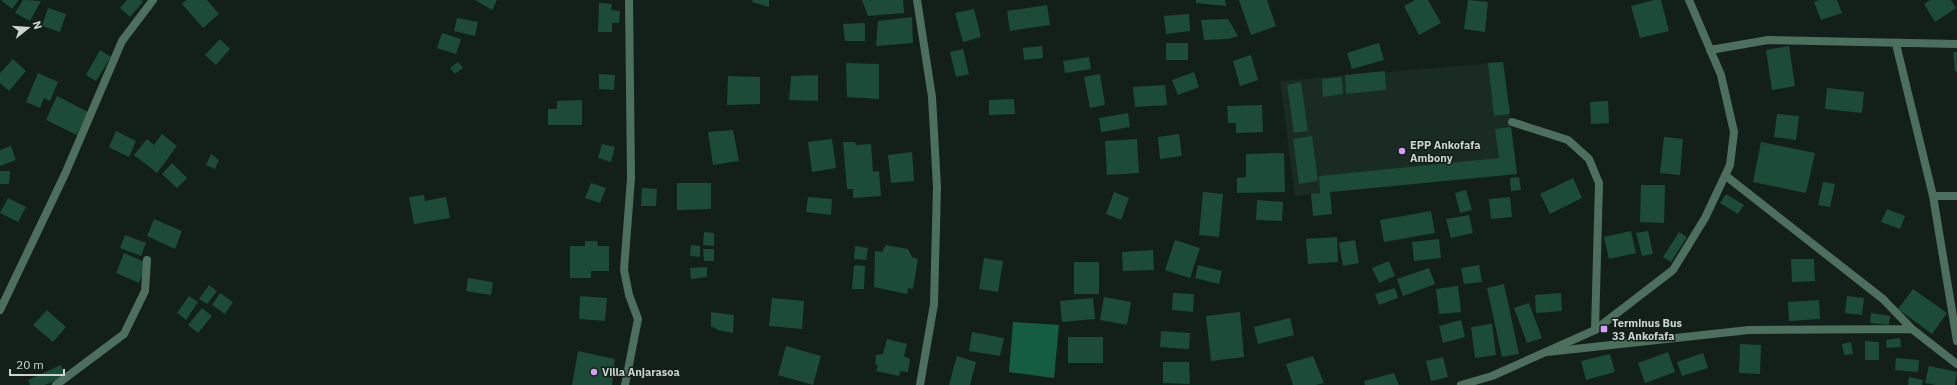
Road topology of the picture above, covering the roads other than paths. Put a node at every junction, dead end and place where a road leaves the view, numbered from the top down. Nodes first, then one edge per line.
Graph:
1 (629, 0) edge
2 (917, 0) edge
3 (1689, 0) edge
4 (151, 1) edge
5 (1896, 44) junction
6 (1957, 44) edge
7 (1710, 50) junction
8 (1512, 122) dead end
9 (1726, 176) junction
10 (1933, 196) junction
11 (1957, 196) edge
12 (147, 260) dead end
13 (0, 310) edge
14 (1912, 329) junction
15 (1595, 330) junction
16 (1957, 341) edge
17 (1543, 352) junction
18 (1957, 364) edge
19 (56, 385) edge
20 (625, 385) edge
21 (920, 385) edge
22 (1462, 385) edge

1 - 20 street
2 - 21 street
3 - 7 street
4 - 13 street
5 - 6 street
5 - 7 street
5 - 10 street
7 - 9 street
8 - 15 street
9 - 14 street
9 - 15 street
10 - 11 street
10 - 16 street
12 - 19 street
14 - 17 street
14 - 18 street
15 - 17 street
17 - 22 street

